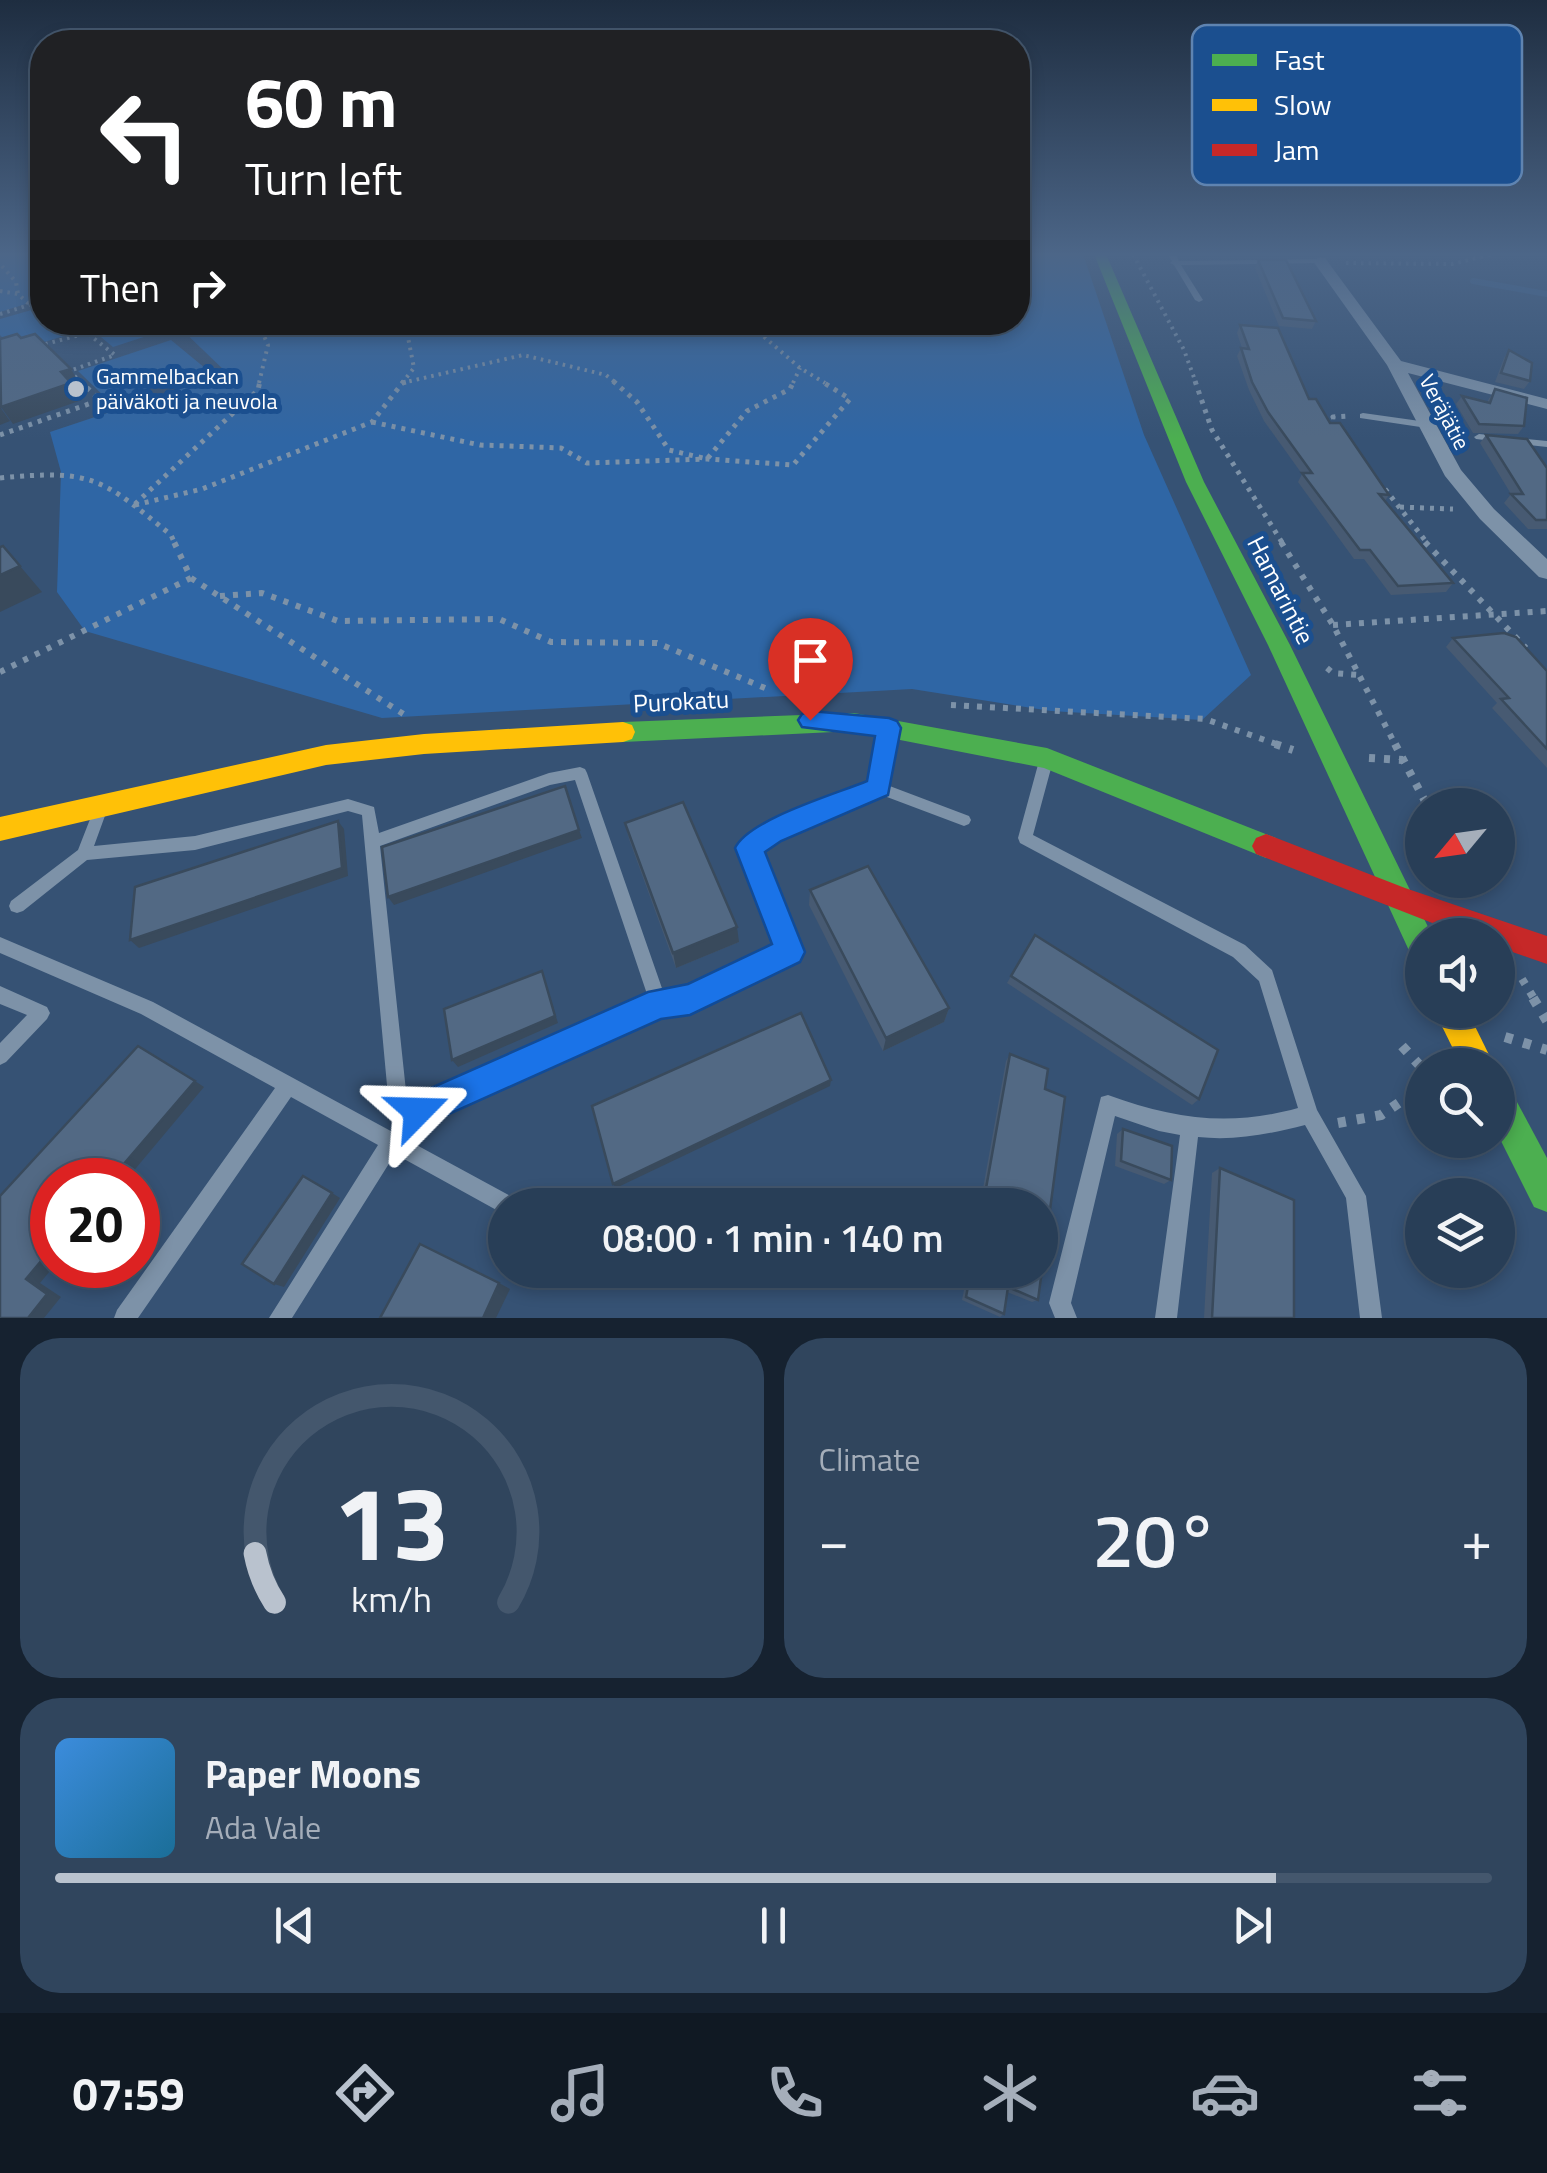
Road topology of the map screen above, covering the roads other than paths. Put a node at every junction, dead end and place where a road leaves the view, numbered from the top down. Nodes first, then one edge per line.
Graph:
1 (1126, 316) edge
2 (1359, 316) edge
3 (1394, 365) junction
4 (1547, 404) edge
5 (1363, 416) road end
6 (1427, 426) junction
7 (1479, 437) dead end
8 (1547, 444) edge
9 (1547, 572) edge
10 (889, 728) junction
11 (1047, 758) junction
12 (879, 788) junction
13 (102, 806) junction
14 (964, 820) dead end
15 (0, 829) edge
16 (372, 842) junction
17 (84, 854) junction
18 (1403, 902) junction
19 (17, 906) dead end
20 (1410, 918) edge
21 (0, 945) edge
22 (1547, 950) edge
23 (0, 994) edge
24 (659, 1004) junction
25 (0, 1056) edge
26 (288, 1086) junction
27 (1313, 1121) junction
28 (1190, 1128) junction
29 (1515, 1133) edge
30 (391, 1142) junction
31 (1547, 1194) edge
32 (488, 1195) edge
33 (125, 1318) edge
34 (280, 1318) edge
35 (1066, 1318) edge
36 (1166, 1318) edge
37 (1371, 1318) edge

1 - 18 street, Hamarintie
2 - 3 street, Veräjätie
3 - 4 street
3 - 6 street, Veräjätie
5 - 6 lane
6 - 9 street, Veräjätie
7 - 8 lane
10 - 11 street, Purokatu
10 - 12 lane
10 - 13 street, Purokatu
11 - 18 street, Purokatu
11 - 27 lane
12 - 14 lane
12 - 24 lane
13 - 15 street, Purokatu
13 - 17 lane
16 - 17 lane
16 - 24 lane
16 - 24 lane
17 - 19 lane
18 - 20 street, Hamarintie
18 - 22 street, Purokatu
21 - 26 lane
23 - 25 lane
26 - 30 lane
26 - 33 lane
27 - 28 lane
27 - 37 lane
28 - 35 lane
28 - 36 lane
29 - 31 street
30 - 32 lane
30 - 34 lane

